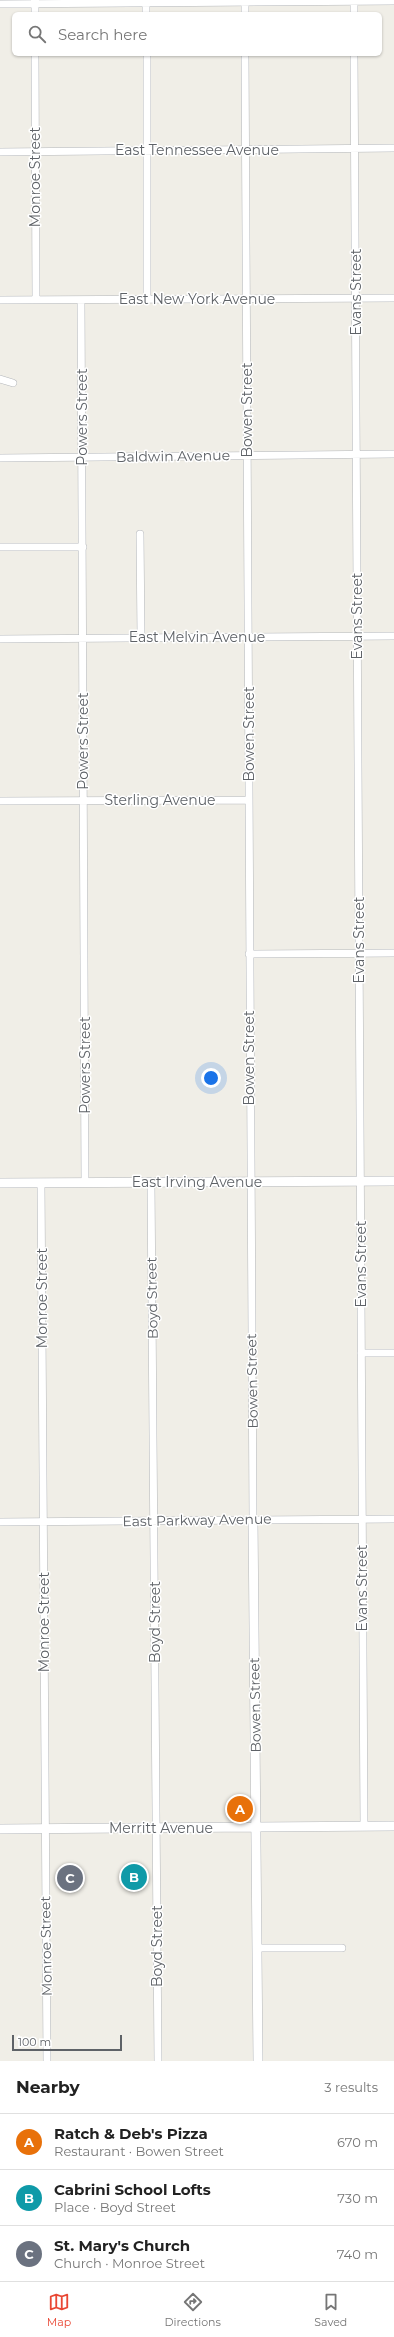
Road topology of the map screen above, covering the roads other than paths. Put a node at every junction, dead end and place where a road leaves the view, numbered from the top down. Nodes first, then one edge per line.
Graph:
1 (354, 0) edge
2 (245, 1) edge
3 (394, 1) edge
4 (35, 2) edge
5 (146, 2) edge
6 (0, 4) edge
7 (245, 12) edge
8 (354, 12) edge
9 (35, 56) edge
10 (147, 56) edge
11 (245, 56) edge
12 (354, 56) edge
13 (394, 148) edge
14 (355, 149) junction
15 (246, 150) junction
16 (35, 151) junction
17 (147, 151) junction
18 (0, 152) edge
19 (394, 298) edge
20 (147, 299) junction
21 (247, 299) junction
22 (356, 299) junction
23 (0, 300) edge
24 (36, 300) junction
25 (81, 300) junction
26 (0, 379) edge
27 (12, 383) dead end
28 (394, 454) edge
29 (247, 455) junction
30 (356, 455) junction
31 (0, 458) edge
32 (82, 458) junction
33 (140, 534) dead end
34 (0, 547) edge
35 (83, 547) junction
36 (248, 636) junction
37 (358, 636) junction
38 (394, 636) edge
39 (82, 637) junction
40 (141, 637) junction
41 (0, 639) edge
42 (249, 800) junction
43 (0, 801) edge
44 (83, 801) junction
45 (359, 953) junction
46 (394, 953) edge
47 (249, 954) junction
48 (360, 1181) junction
49 (394, 1181) edge
50 (85, 1182) junction
51 (150, 1182) junction
52 (250, 1182) junction
53 (0, 1183) edge
54 (41, 1183) junction
55 (361, 1353) junction
56 (394, 1353) edge
57 (362, 1518) junction
58 (253, 1519) junction
59 (394, 1519) edge
60 (154, 1521) junction
61 (0, 1522) edge
62 (43, 1522) junction
63 (364, 1826) junction
64 (394, 1826) edge
65 (44, 1828) junction
66 (256, 1828) junction
67 (0, 1829) edge
68 (156, 1829) junction
69 (257, 1948) junction
70 (342, 1948) dead end
71 (47, 2061) edge
72 (158, 2061) edge
73 (258, 2061) edge

1 - 2 street
1 - 3 street
1 - 8 street
2 - 5 street
2 - 7 street
4 - 5 street
4 - 6 street
9 - 16 street, Monroe Street
10 - 17 street
11 - 15 street, Bowen Street
12 - 14 street, Evans Street
13 - 14 street, East Tennessee Avenue
14 - 15 street, East Tennessee Avenue
14 - 22 street, Evans Street
15 - 17 street, East Tennessee Avenue
15 - 21 street, Bowen Street
16 - 17 street, East Tennessee Avenue
16 - 18 street, East Tennessee Avenue
16 - 24 street, Monroe Street
17 - 20 street
19 - 22 street, East New York Avenue
20 - 21 street, East New York Avenue
20 - 25 street, East New York Avenue
21 - 22 street, East New York Avenue
21 - 29 street, Bowen Street
22 - 30 street, Evans Street
23 - 24 street, East New York Avenue
24 - 25 street, East New York Avenue
25 - 32 street, Powers Street
26 - 27 street
28 - 30 street, Baldwin Avenue
29 - 30 street, Baldwin Avenue
29 - 32 street, Baldwin Avenue
29 - 36 street, Bowen Street
30 - 37 street, Evans Street
31 - 32 street, Baldwin Avenue
32 - 35 street, Powers Street
33 - 40 street
34 - 35 street
35 - 39 street, Powers Street
36 - 37 street, East Melvin Avenue
36 - 40 street, East Melvin Avenue
36 - 42 street, Bowen Street
37 - 38 street, East Melvin Avenue
37 - 45 street, Evans Street
39 - 40 street, East Melvin Avenue
39 - 41 street, East Melvin Avenue
39 - 44 street, Powers Street
42 - 44 street, Sterling Avenue
42 - 47 street, Bowen Street
43 - 44 street, Sterling Avenue
44 - 50 street, Powers Street
45 - 46 street
45 - 47 street
45 - 48 street, Evans Street
47 - 52 street, Bowen Street
48 - 49 street, East Irving Avenue
48 - 52 street, East Irving Avenue
48 - 55 street, Evans Street
50 - 51 street, East Irving Avenue
50 - 54 street, East Irving Avenue
51 - 52 street, East Irving Avenue
51 - 60 street, Boyd Street
52 - 58 street, Bowen Street
53 - 54 street, East Irving Avenue
54 - 62 street, Monroe Street
55 - 56 street
55 - 57 street, Evans Street
57 - 58 street, East Parkway Avenue
57 - 59 street, East Parkway Avenue
57 - 63 street, Evans Street
58 - 60 street, East Parkway Avenue
58 - 66 street, Bowen Street
60 - 62 street, East Parkway Avenue
60 - 68 street, Boyd Street
61 - 62 street, East Parkway Avenue
62 - 65 street, Monroe Street
63 - 64 street, Merritt Avenue
63 - 66 street, Merritt Avenue
65 - 67 street, Merritt Avenue
65 - 68 street, Merritt Avenue
65 - 71 street, Monroe Street
66 - 68 street, Merritt Avenue
66 - 69 street, Bowen Street
68 - 72 street, Boyd Street
69 - 70 street
69 - 73 street, Bowen Street

